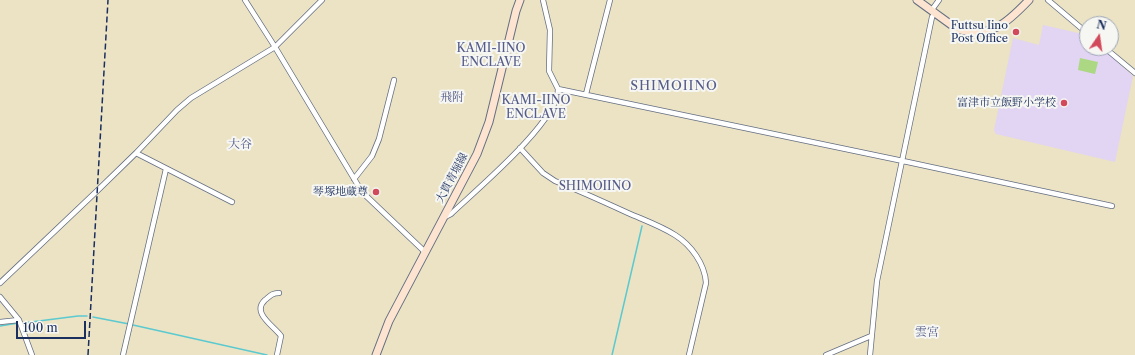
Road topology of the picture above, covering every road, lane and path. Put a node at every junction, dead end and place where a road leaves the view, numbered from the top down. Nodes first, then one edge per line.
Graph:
1 (245, 0) edge
2 (322, 0) edge
3 (520, 0) edge
4 (542, 0) edge
5 (610, 0) edge
6 (917, 0) edge
7 (939, 0) edge
8 (1029, 0) edge
9 (1048, 0) edge
10 (933, 12) junction
11 (1079, 26) edge
12 (275, 47) junction
13 (1115, 56) edge
14 (1135, 73) edge
15 (394, 80) dead end
16 (558, 89) junction
17 (586, 94) junction
18 (520, 148) junction
19 (136, 153) junction
20 (903, 161) junction
21 (166, 169) junction
22 (354, 179) junction
23 (232, 202) dead end
24 (1112, 206) dead end
25 (443, 218) junction
26 (425, 252) junction
27 (0, 283) edge
28 (279, 293) dead end
29 (0, 297) edge
30 (19, 320) junction
31 (0, 322) edge
32 (871, 336) junction
33 (32, 355) edge
34 (123, 355) edge
35 (277, 355) edge
36 (376, 355) edge
37 (689, 355) edge
38 (826, 355) edge
39 (870, 355) edge

1 - 12 street
2 - 12 street
3 - 25 main road, 大貫青堀線
4 - 16 street
5 - 17 street
6 - 10 main road
7 - 10 street
8 - 10 main road
9 - 11 street
10 - 20 street
12 - 19 street
12 - 22 street
13 - 14 street
15 - 22 street
16 - 17 street
16 - 18 street
17 - 20 street
18 - 25 street
18 - 37 street
19 - 21 street
19 - 27 street
20 - 24 street
20 - 32 street
21 - 23 street
21 - 34 street
22 - 26 street
25 - 26 main road, 大貫青堀線
26 - 36 main road, 大貫青堀線
28 - 35 street
29 - 30 street
30 - 31 street
30 - 33 street
32 - 38 street
32 - 39 street

